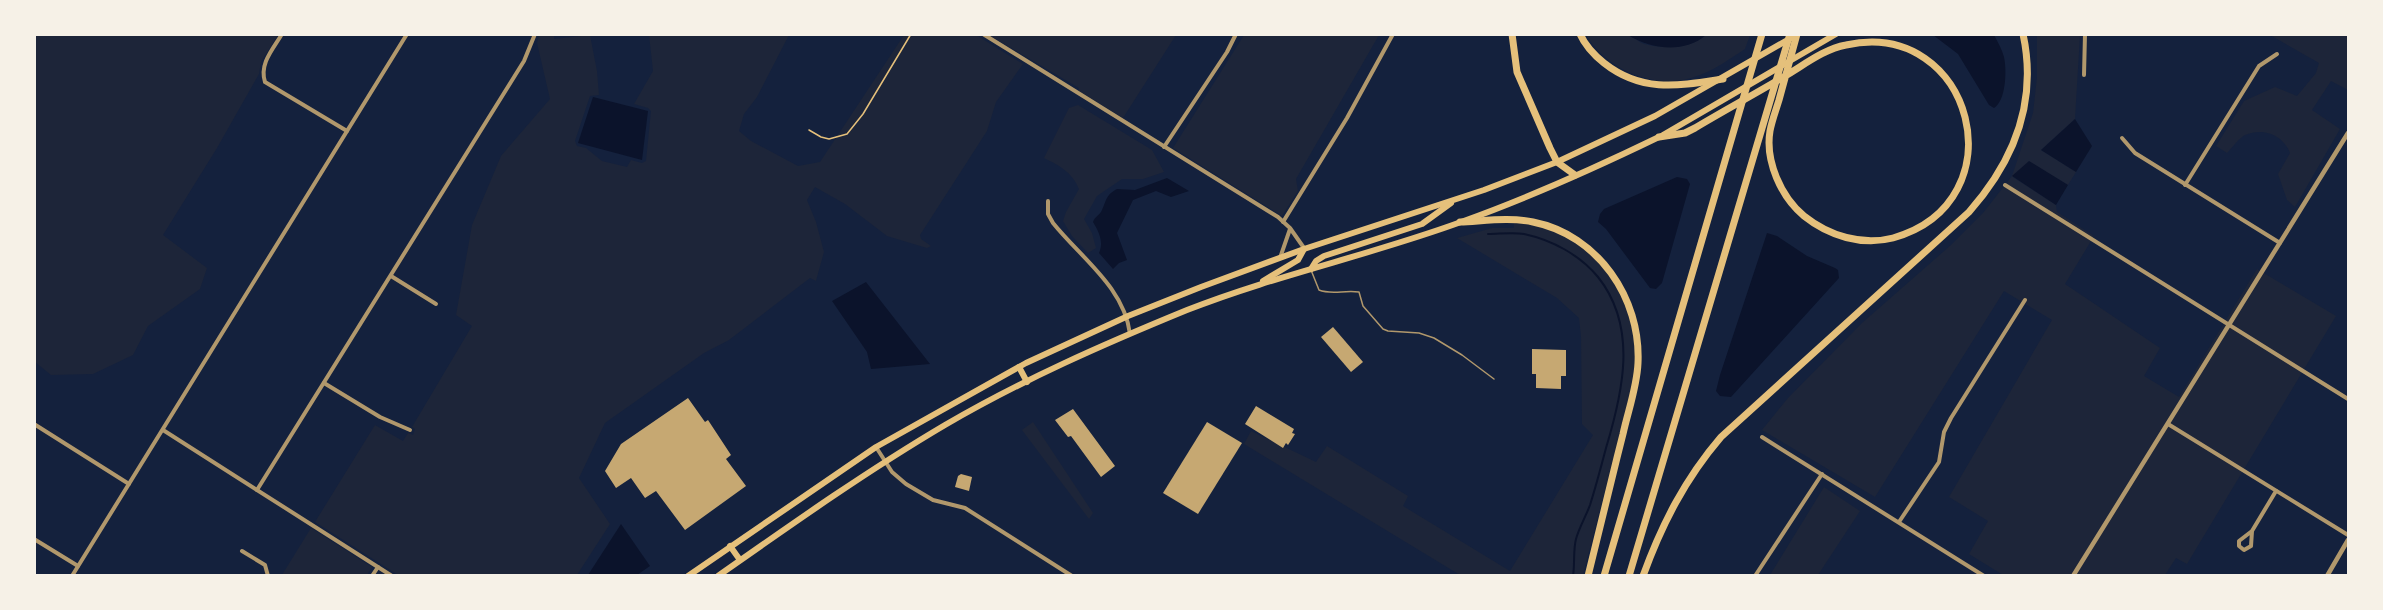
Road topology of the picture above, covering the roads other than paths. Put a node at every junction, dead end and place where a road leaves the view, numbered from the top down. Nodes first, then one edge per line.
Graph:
1 (282, 34) edge
2 (407, 34) edge
3 (535, 34) edge
4 (983, 34) edge
5 (1236, 34) edge
6 (1393, 34) edge
7 (1512, 34) edge
8 (1580, 34) edge
9 (1762, 34) edge
10 (1790, 34) edge
11 (1797, 34) edge
12 (1836, 34) edge
13 (2085, 34) edge
14 (2023, 37) edge
15 (2277, 54) dead end
16 (2084, 75) dead end
17 (1723, 79) junction
18 (348, 131) junction
19 (2349, 133) edge
20 (1659, 137) junction
21 (2122, 138) dead end
22 (1164, 147) junction
23 (1557, 162) junction
24 (1575, 175) junction
25 (2005, 185) dead end
26 (2185, 185) junction
27 (1456, 200) junction
28 (1048, 201) dead end
29 (1283, 222) junction
30 (1461, 222) junction
31 (1290, 228) junction
32 (2280, 243) junction
33 (1304, 249) junction
34 (1280, 258) junction
35 (1311, 269) junction
36 (391, 276) junction
37 (1259, 284) junction
38 (2025, 300) dead end
39 (436, 304) dead end
40 (1128, 316) junction
41 (2228, 326) junction
42 (1130, 334) junction
43 (1018, 367) junction
44 (1494, 380) dead end
45 (1027, 382) junction
46 (324, 383) junction
47 (2349, 399) edge
48 (34, 424) edge
49 (2168, 424) junction
50 (163, 430) junction
51 (410, 430) dead end
52 (1762, 437) dead end
53 (876, 447) junction
54 (885, 462) junction
55 (1822, 474) junction
56 (129, 484) junction
57 (257, 490) junction
58 (2276, 491) junction
59 (1899, 522) junction
60 (2253, 531) junction
61 (2349, 535) edge
62 (34, 539) edge
63 (2349, 540) edge
64 (730, 546) junction
65 (242, 551) dead end
66 (740, 560) junction
67 (78, 566) junction
68 (378, 567) junction
69 (72, 576) edge
70 (268, 576) edge
71 (372, 576) edge
72 (392, 576) edge
73 (688, 576) edge
74 (718, 576) edge
75 (1072, 576) edge
76 (1588, 576) edge
77 (1604, 576) edge
78 (1629, 576) edge
79 (1643, 576) edge
80 (1755, 576) edge
81 (1984, 576) edge
82 (2073, 576) edge
83 (2327, 576) edge

1 - 18 street
2 - 18 street
3 - 36 street
4 - 22 street
5 - 22 street
6 - 29 street
7 - 23 highway
8 - 17 highway
9 - 77 highway
10 - 78 highway
11 - 17 main road
11 - 20 highway
12 - 20 main road
13 - 16 street
14 - 79 highway
15 - 26 street
17 - 23 main road
18 - 50 street
19 - 32 street
20 - 24 main road
21 - 26 street
22 - 29 street
23 - 24 highway
23 - 27 main road
24 - 30 main road
25 - 41 street
26 - 32 street
27 - 33 main road
27 - 35 main road
28 - 40 street
29 - 31 street
30 - 35 main road
30 - 76 highway
31 - 33 street
31 - 34 street
32 - 41 street
33 - 34 main road
33 - 37 main road
34 - 40 main road
35 - 37 main road
35 - 44 lane
36 - 39 street
36 - 46 street
37 - 42 main road
38 - 59 street
40 - 42 street
40 - 43 main road
41 - 47 street
41 - 49 street
42 - 45 main road
43 - 45 main road
43 - 53 main road
45 - 54 main road
46 - 51 street
46 - 57 street
48 - 56 street
49 - 58 street
49 - 82 street
50 - 56 street
50 - 57 street
52 - 55 street
53 - 54 street
53 - 64 main road
54 - 66 main road
54 - 75 street
55 - 59 street
55 - 80 street
56 - 67 street
57 - 68 street
58 - 60 street
58 - 61 street
59 - 81 street
60 - 60 street
62 - 67 street
63 - 83 street
64 - 66 main road
64 - 73 main road
65 - 70 street
66 - 74 main road
67 - 69 street
68 - 71 street
68 - 72 street

